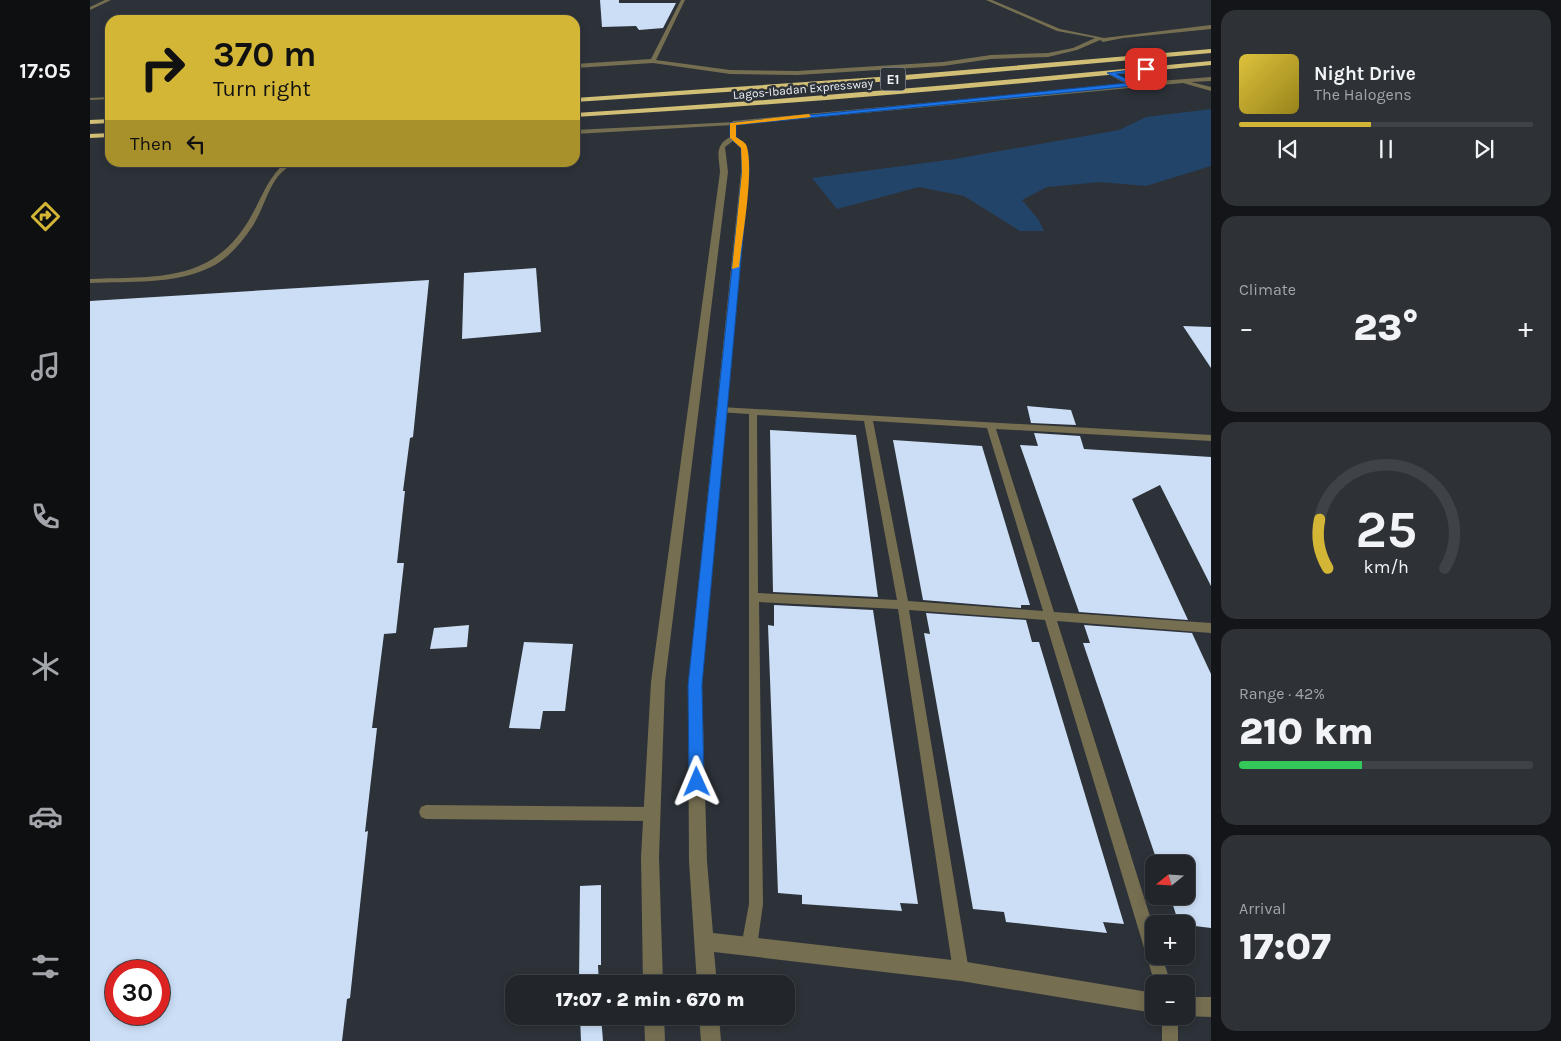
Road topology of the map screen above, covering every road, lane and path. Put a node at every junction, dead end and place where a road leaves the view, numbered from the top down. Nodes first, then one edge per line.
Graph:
1 (109, 0) edge
2 (683, 0) edge
3 (988, 0) edge
4 (90, 8) edge
5 (1211, 27) edge
6 (1101, 38) junction
7 (1211, 50) edge
8 (653, 62) junction
9 (1211, 63) edge
10 (580, 66) edge
11 (1110, 73) junction
12 (1211, 79) edge
13 (1181, 81) junction
14 (1133, 84) junction
15 (1211, 89) edge
16 (105, 98) edge
17 (90, 99) edge
18 (580, 100) edge
19 (580, 115) edge
20 (105, 121) edge
21 (90, 122) edge
22 (733, 123) junction
23 (580, 125) dead end
24 (610, 130) junction
25 (580, 132) edge
26 (105, 135) edge
27 (90, 136) edge
28 (733, 138) junction
29 (283, 167) edge
30 (90, 281) edge
31 (721, 410) junction
32 (753, 412) junction
33 (868, 418) junction
34 (991, 426) junction
35 (1211, 438) edge
36 (754, 597) junction
37 (903, 606) junction
38 (1049, 617) junction
39 (1211, 628) edge
40 (426, 812) dead end
41 (652, 814) junction
42 (1145, 926) edge
43 (704, 941) junction
44 (749, 947) junction
45 (961, 970) junction
46 (653, 975) edge
47 (706, 975) edge
48 (1145, 1002) edge
49 (1195, 1007) edge
50 (1211, 1007) edge
51 (654, 1025) edge
52 (710, 1025) edge
53 (1170, 1025) edge
54 (655, 1041) edge
55 (711, 1041) edge
56 (1170, 1041) edge

1 - 4 street
2 - 8 street
3 - 6 street
5 - 6 street
6 - 8 street
7 - 18 highway, Lagos-Ibadan Expressway / E1
8 - 10 street
9 - 11 highway, Lagos-Ibadan Expressway / E1
11 - 14 street
11 - 19 highway, Lagos-Ibadan Expressway / E1
12 - 13 street
13 - 14 street
13 - 15 street
14 - 22 street
16 - 17 lane
20 - 21 highway
22 - 24 lane
22 - 28 street
23 - 24 lane
24 - 25 lane
26 - 27 highway
28 - 31 street
28 - 41 street
29 - 30 lane
31 - 32 lane
31 - 43 street
32 - 33 lane
32 - 36 lane
33 - 34 lane
33 - 37 lane
34 - 35 lane
34 - 38 lane
36 - 37 lane
36 - 44 lane
37 - 38 lane
37 - 45 lane
38 - 39 lane
38 - 42 lane
40 - 41 lane
41 - 46 street
43 - 44 street
43 - 47 street
44 - 45 street
45 - 48 street
49 - 50 street
51 - 54 street
52 - 55 street
53 - 56 lane

